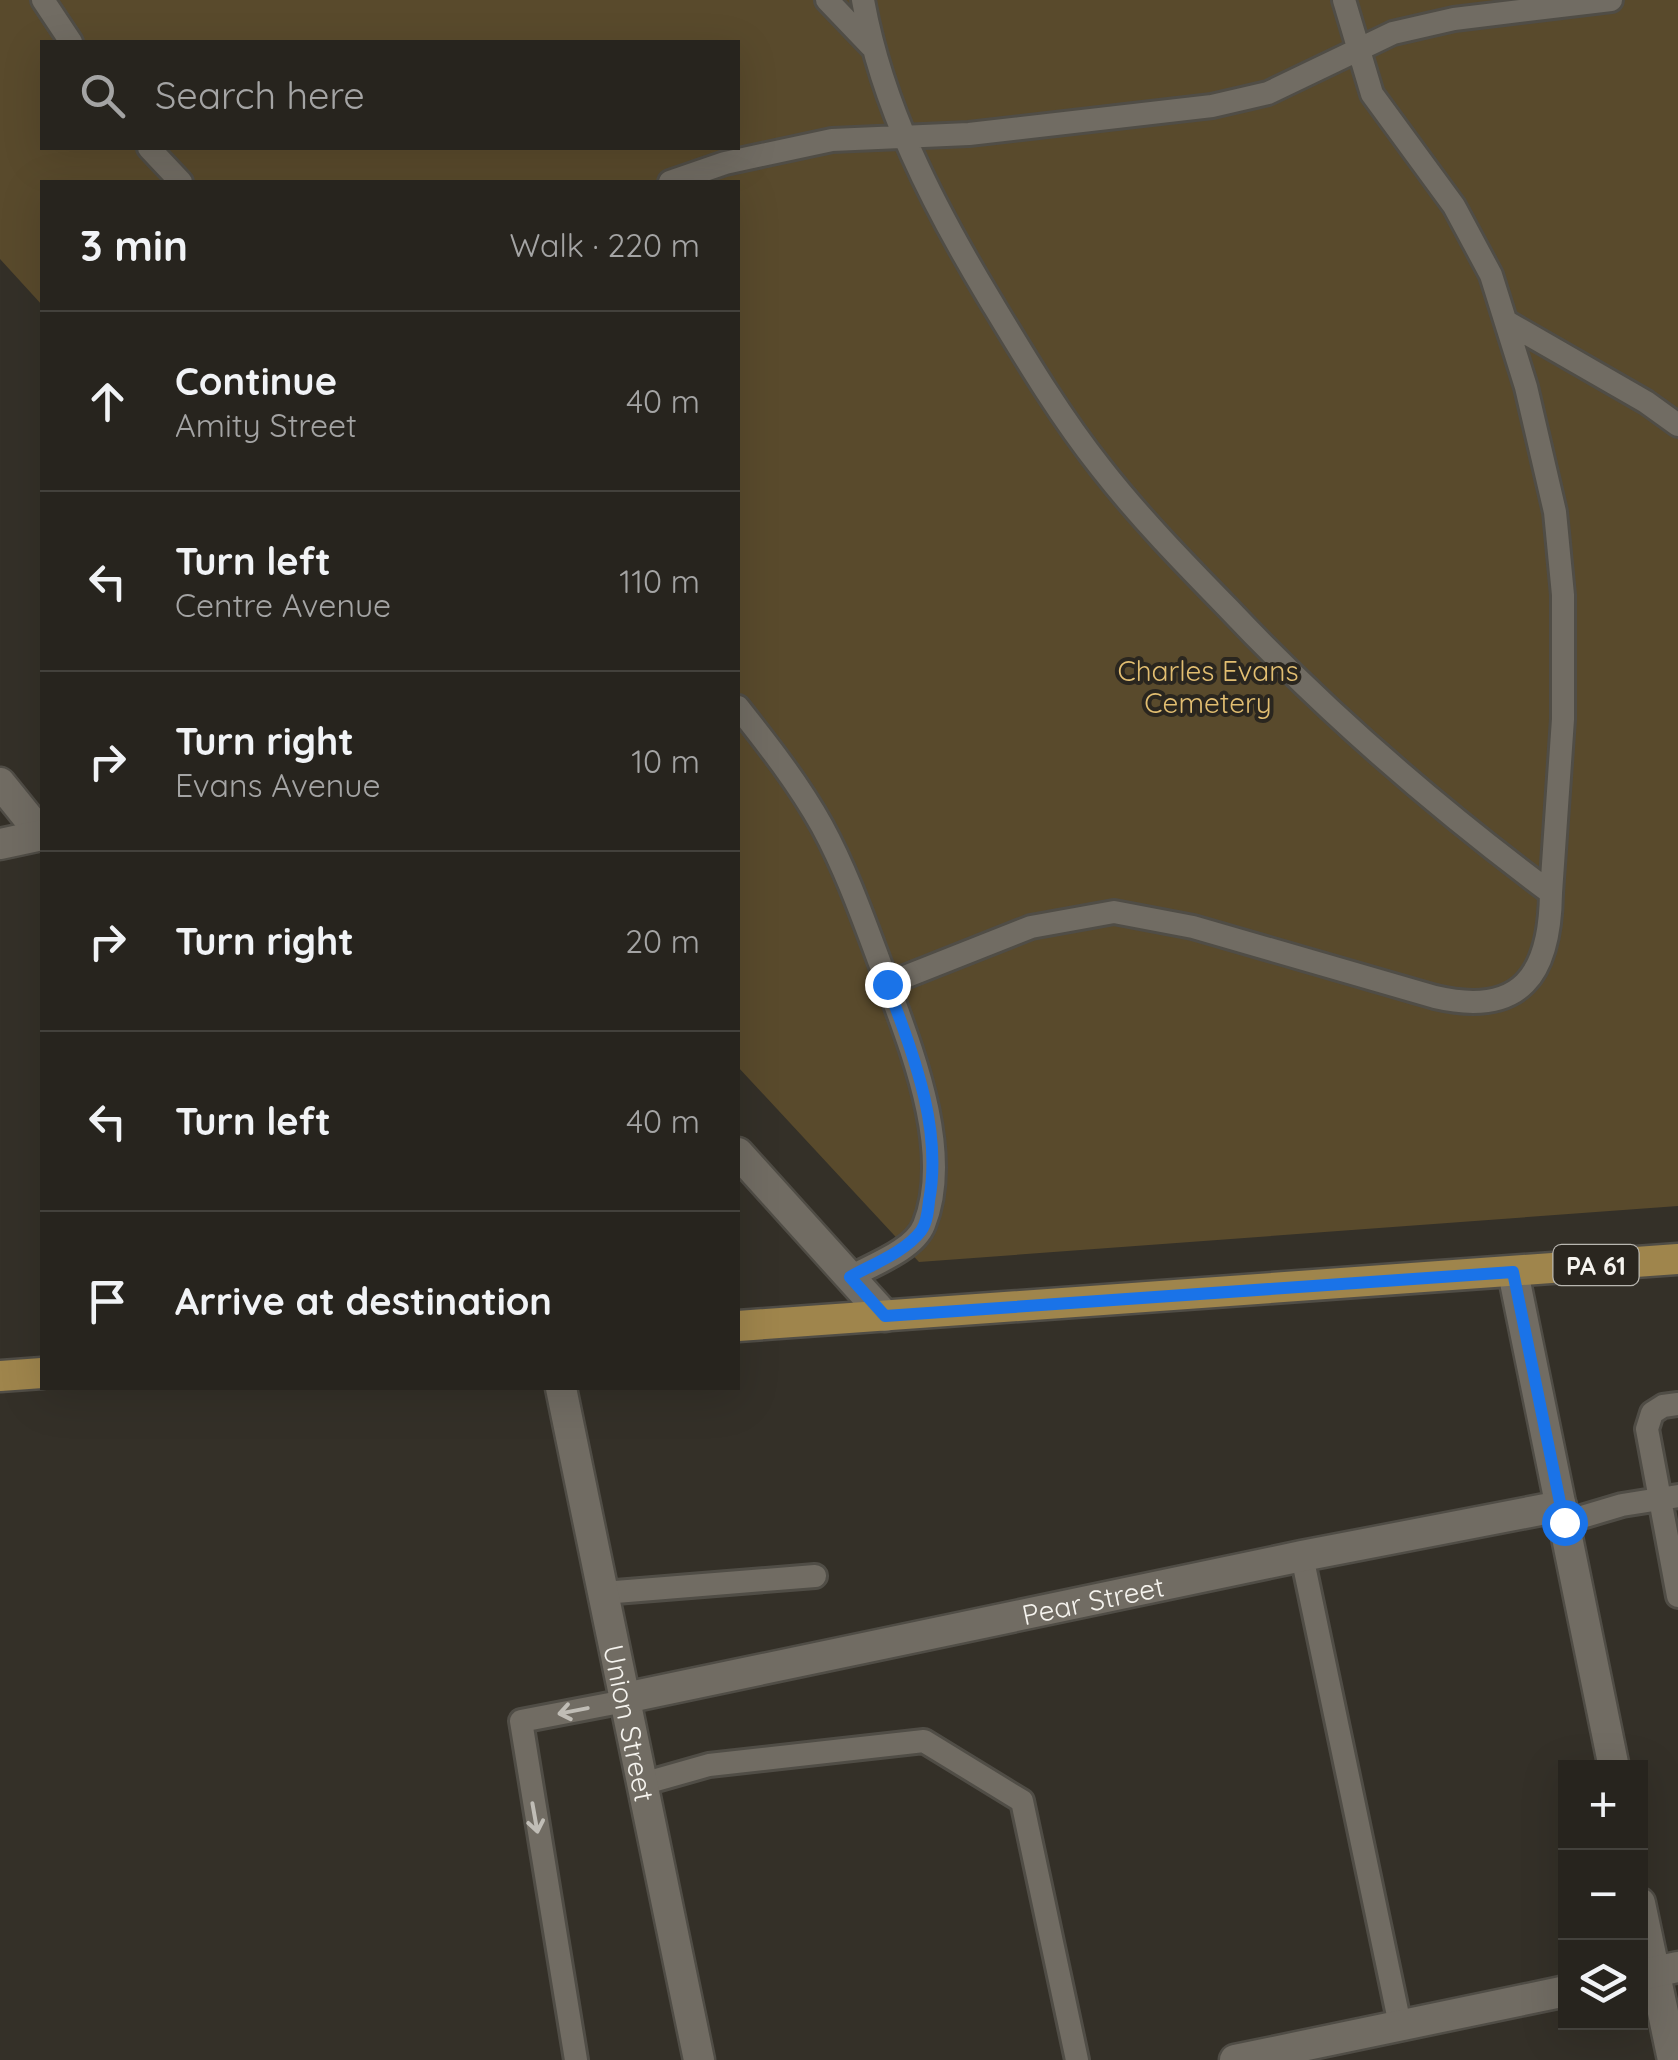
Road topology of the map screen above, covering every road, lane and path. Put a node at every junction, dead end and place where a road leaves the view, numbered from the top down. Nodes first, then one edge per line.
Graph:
1 (43, 0) edge
2 (828, 0) edge
3 (863, 0) edge
4 (1344, 0) edge
5 (1610, 0) edge
6 (70, 40) edge
7 (871, 46) junction
8 (1357, 49) junction
9 (903, 136) junction
10 (151, 150) edge
11 (179, 180) edge
12 (676, 180) edge
13 (1507, 322) junction
14 (1678, 425) edge
15 (740, 710) edge
16 (0, 782) edge
17 (40, 832) edge
18 (40, 835) edge
19 (0, 844) edge
20 (1551, 893) junction
21 (887, 984) junction
22 (740, 1154) edge
23 (1678, 1260) edge
24 (1513, 1272) junction
25 (850, 1277) junction
26 (885, 1316) junction
27 (740, 1326) edge
28 (40, 1373) edge
29 (0, 1376) edge
30 (561, 1390) edge
31 (1678, 1404) edge
32 (1668, 1497) edge
33 (1563, 1514) junction
34 (1302, 1556) junction
35 (815, 1576) dead end
36 (603, 1593) junction
37 (1678, 1596) edge
38 (625, 1700) junction
39 (1612, 1760) edge
40 (642, 1784) junction
41 (1648, 1933) edge
42 (1658, 1972) edge
43 (1558, 1993) edge
44 (1400, 2025) junction
45 (576, 2060) edge
46 (699, 2060) edge
47 (1077, 2060) edge
48 (1235, 2060) edge
49 (1673, 2060) edge

1 - 6 lane
2 - 7 lane
3 - 7 lane
4 - 8 lane
5 - 8 lane
7 - 9 lane
8 - 9 lane
8 - 13 lane
9 - 12 lane
9 - 20 lane
10 - 11 lane
13 - 14 lane
13 - 20 lane
15 - 21 lane
16 - 17 street
18 - 19 street
20 - 21 lane
21 - 25 lane
22 - 25 street
23 - 24 main road, PA 61
24 - 26 main road, PA 61
24 - 33 street
25 - 26 street
26 - 27 main road, PA 61
28 - 29 main road
30 - 36 street, Union Street
31 - 32 lane
32 - 33 lane
32 - 37 lane
33 - 34 street, Pear Street
33 - 39 street
34 - 38 street, Pear Street
34 - 44 lane
35 - 36 lane
36 - 38 street, Union Street
38 - 40 street, Union Street
38 -> 45 lane
40 - 46 street, Union Street
40 - 47 lane
41 - 42 street
42 - 49 street
43 - 44 street
44 - 48 street

